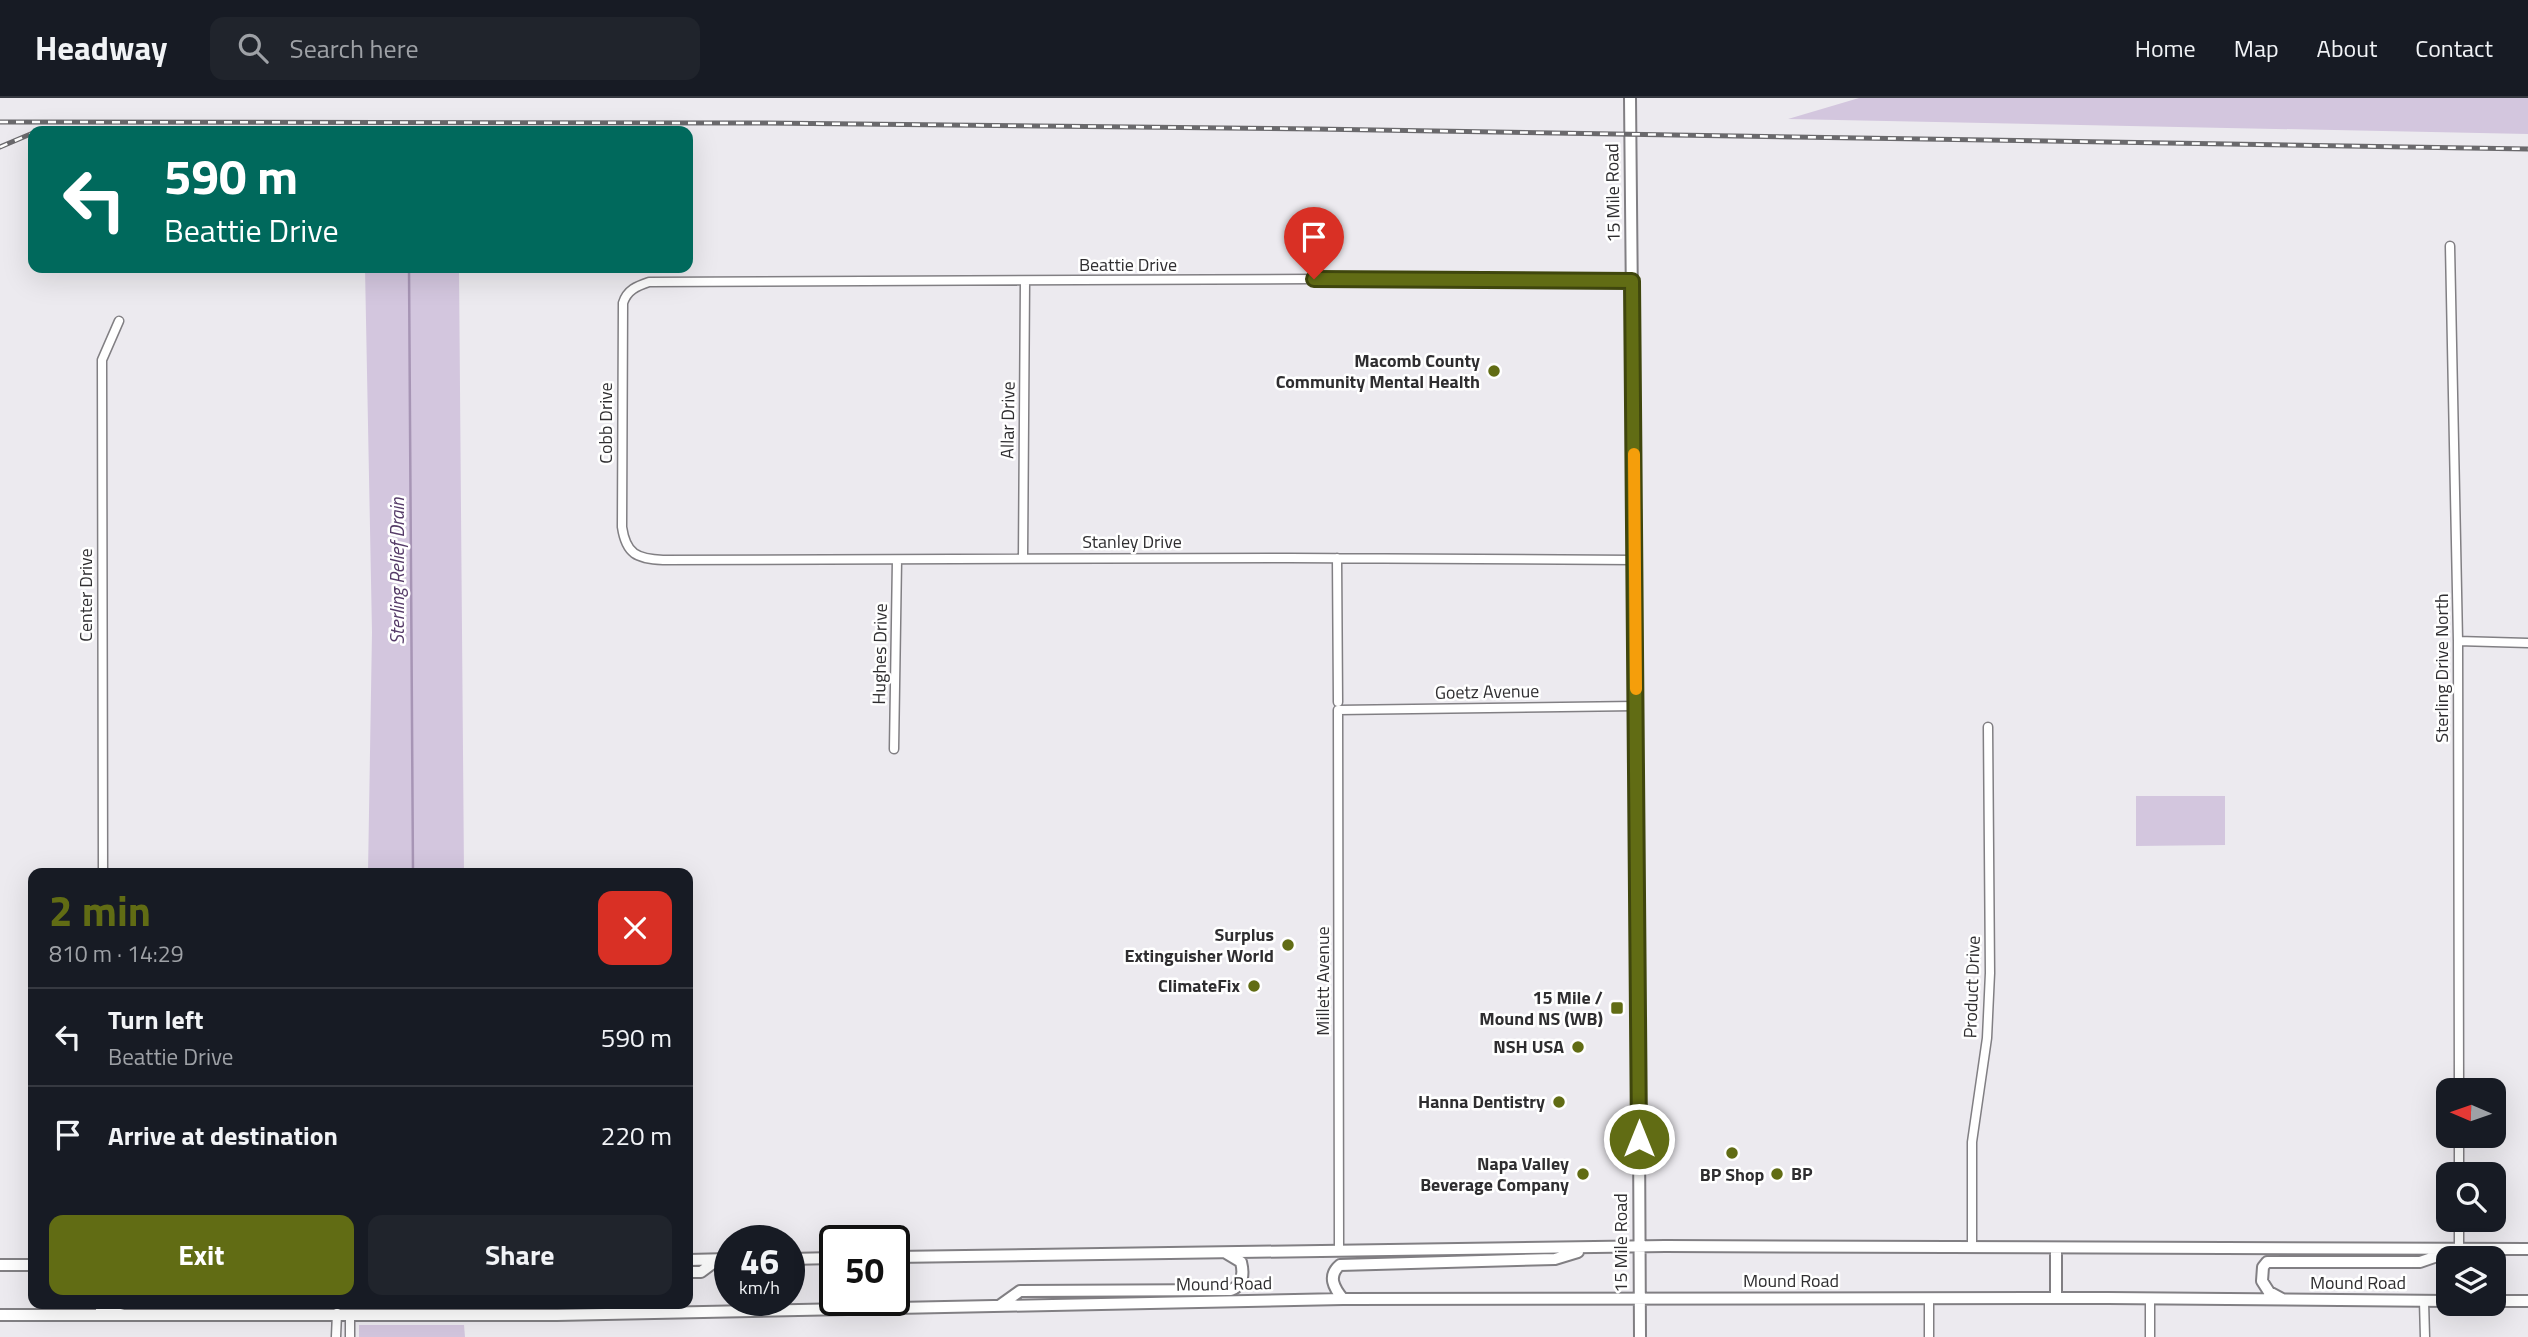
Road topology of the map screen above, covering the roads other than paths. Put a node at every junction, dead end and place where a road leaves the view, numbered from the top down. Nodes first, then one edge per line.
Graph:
1 (1630, 98) edge
2 (2450, 246) dead end
3 (1025, 281) junction
4 (1632, 281) junction
5 (627, 293) joint
6 (119, 320) dead end
7 (631, 551) joint
8 (1023, 558) junction
9 (1337, 558) junction
10 (897, 560) junction
11 (1635, 560) junction
12 (2458, 642) junction
13 (2528, 643) edge
14 (1338, 706) junction
15 (1636, 706) junction
16 (1988, 727) dead end
17 (894, 749) dead end
18 (103, 868) edge
19 (2459, 1078) edge
20 (1639, 1246) junction
21 (1591, 1248) junction
22 (1972, 1248) junction
23 (2056, 1248) junction
24 (2436, 1248) edge
25 (2506, 1249) edge
26 (2528, 1249) edge
27 (1339, 1251) junction
28 (1226, 1253) junction
29 (2436, 1256) edge
30 (910, 1257) edge
31 (693, 1260) edge
32 (714, 1260) edge
33 (714, 1262) edge
34 (0, 1265) edge
35 (28, 1265) edge
36 (693, 1272) edge
37 (1929, 1298) junction
38 (2056, 1298) junction
39 (2150, 1298) junction
40 (1343, 1299) junction
41 (1639, 1299) junction
42 (2286, 1301) junction
43 (2424, 1301) junction
44 (2436, 1301) edge
45 (2506, 1301) edge
46 (2528, 1301) edge
47 (999, 1306) junction
48 (104, 1309) edge
49 (549, 1309) edge
50 (337, 1313) junction
51 (85, 1314) junction
52 (350, 1314) junction
53 (0, 1315) edge
54 (557, 1315) junction
55 (336, 1337) edge
56 (350, 1337) edge
57 (1640, 1337) edge
58 (1929, 1337) edge
59 (2150, 1337) edge
60 (2425, 1337) edge

1 - 4 main road, 15 Mile Road
2 - 12 street, Sterling Drive North
3 - 4 street, Beattie Drive
3 - 5 street, Beattie Drive
3 - 8 street, Allar Drive
4 - 11 main road, 15 Mile Road
5 - 7 street, Cobb Drive
6 - 18 street, Center Drive
7 - 10 street, Stanley Drive
8 - 9 street, Stanley Drive
8 - 10 street, Stanley Drive
9 - 11 street, Stanley Drive
9 - 14 street, Millett Avenue
10 - 17 street, Hughes Drive
11 - 15 main road, 15 Mile Road
12 - 13 street
12 - 19 street, Sterling Drive North
14 - 15 street, Goetz Avenue
14 - 27 street, Millett Avenue
15 - 20 main road, 15 Mile Road
16 - 22 street, Product Drive
20 - 21 main road, Mound Road
20 - 22 main road, Mound Road
20 - 41 main road, 15 Mile Road
21 - 27 main road, Mound Road
21 - 40 main road
22 - 23 main road, Mound Road
23 - 24 main road, Mound Road
23 - 38 main road
25 - 26 main road, Mound Road
27 - 28 main road, Mound Road
28 - 30 main road, Mound Road
28 - 47 main road
29 - 42 main road
31 - 32 main road
33 - 36 main road
34 - 35 main road
37 - 38 main road, Mound Road
37 - 41 main road, Mound Road
37 - 58 street
38 - 39 main road, Mound Road
39 - 42 main road, Mound Road
39 - 59 street
40 - 41 main road, Mound Road
40 - 47 main road, Mound Road
41 - 57 main road, 15 Mile Road
42 - 43 main road, Mound Road
43 - 44 main road, Mound Road
43 - 60 street
45 - 46 main road
47 - 54 main road, Mound Road
48 - 51 main road
49 - 54 main road
50 - 51 main road, Mound Road
50 - 52 main road, Mound Road
50 - 55 street
51 - 53 main road, Mound Road
52 - 54 main road, Mound Road
52 - 56 street

